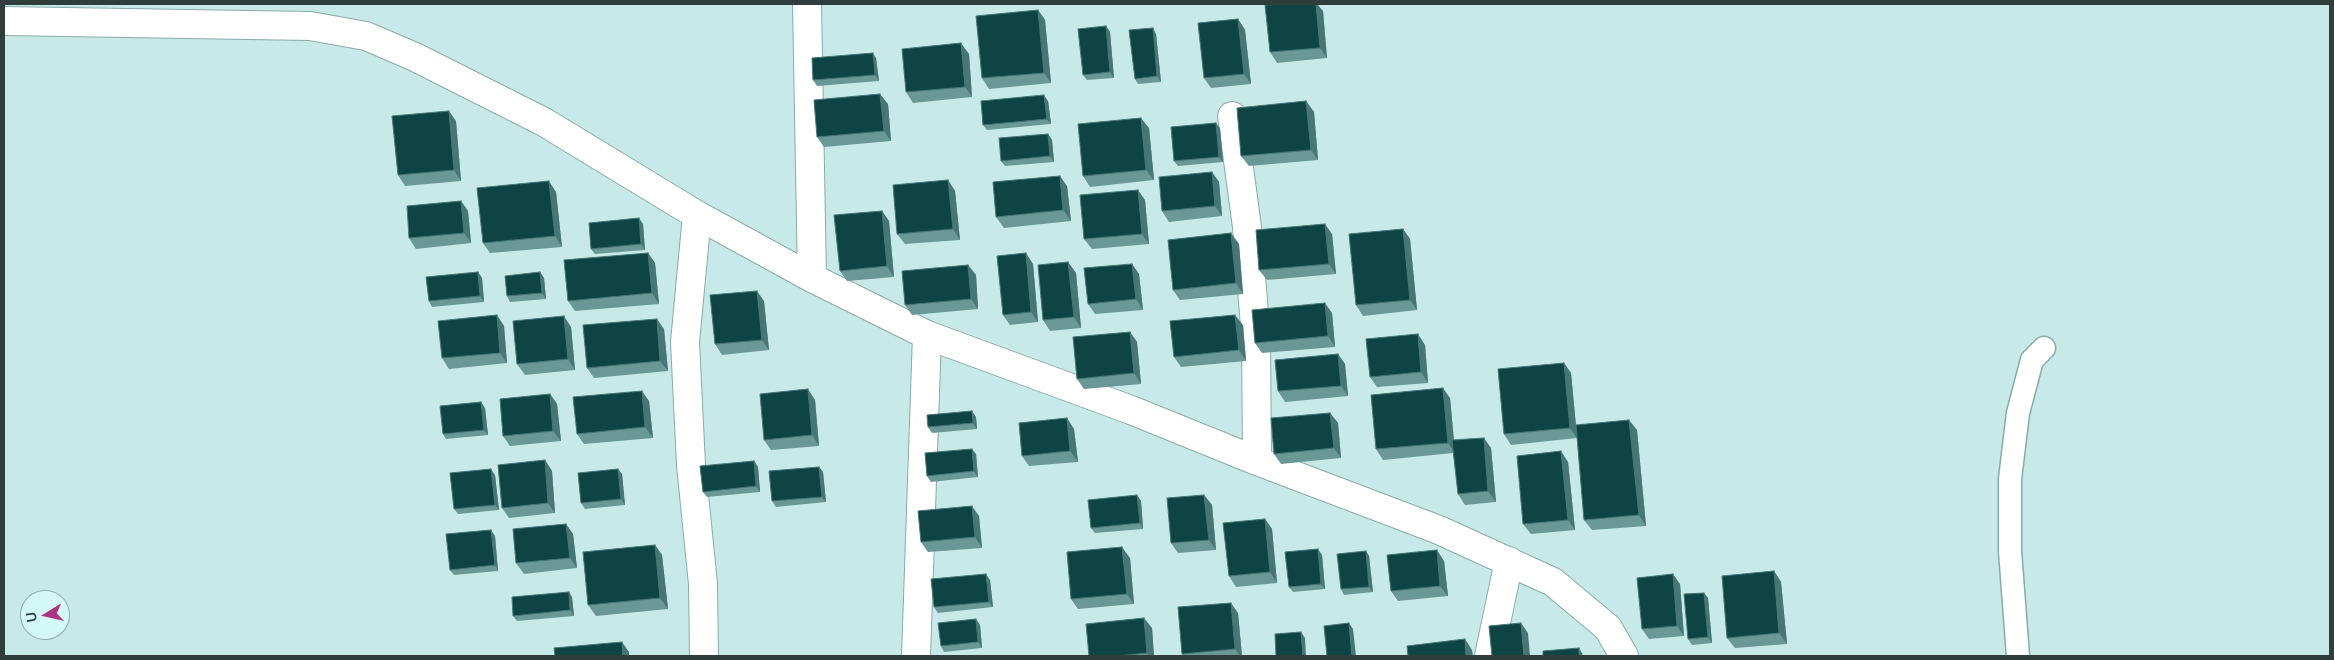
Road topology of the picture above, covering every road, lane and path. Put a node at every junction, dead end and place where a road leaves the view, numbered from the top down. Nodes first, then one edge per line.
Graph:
1 (807, 4) edge
2 (4, 20) edge
3 (1232, 116) dead end
4 (697, 215) junction
5 (812, 278) junction
6 (927, 335) junction
7 (2044, 348) dead end
8 (1257, 461) junction
9 (1509, 561) junction
10 (704, 656) edge
11 (916, 656) edge
12 (1489, 656) edge
13 (1624, 656) edge
14 (2018, 656) edge

1 - 5 street
2 - 4 street
3 - 8 street
4 - 5 street
4 - 10 street
5 - 6 street
6 - 8 street
6 - 11 street
7 - 14 lane
8 - 9 street
9 - 12 street
9 - 13 street

